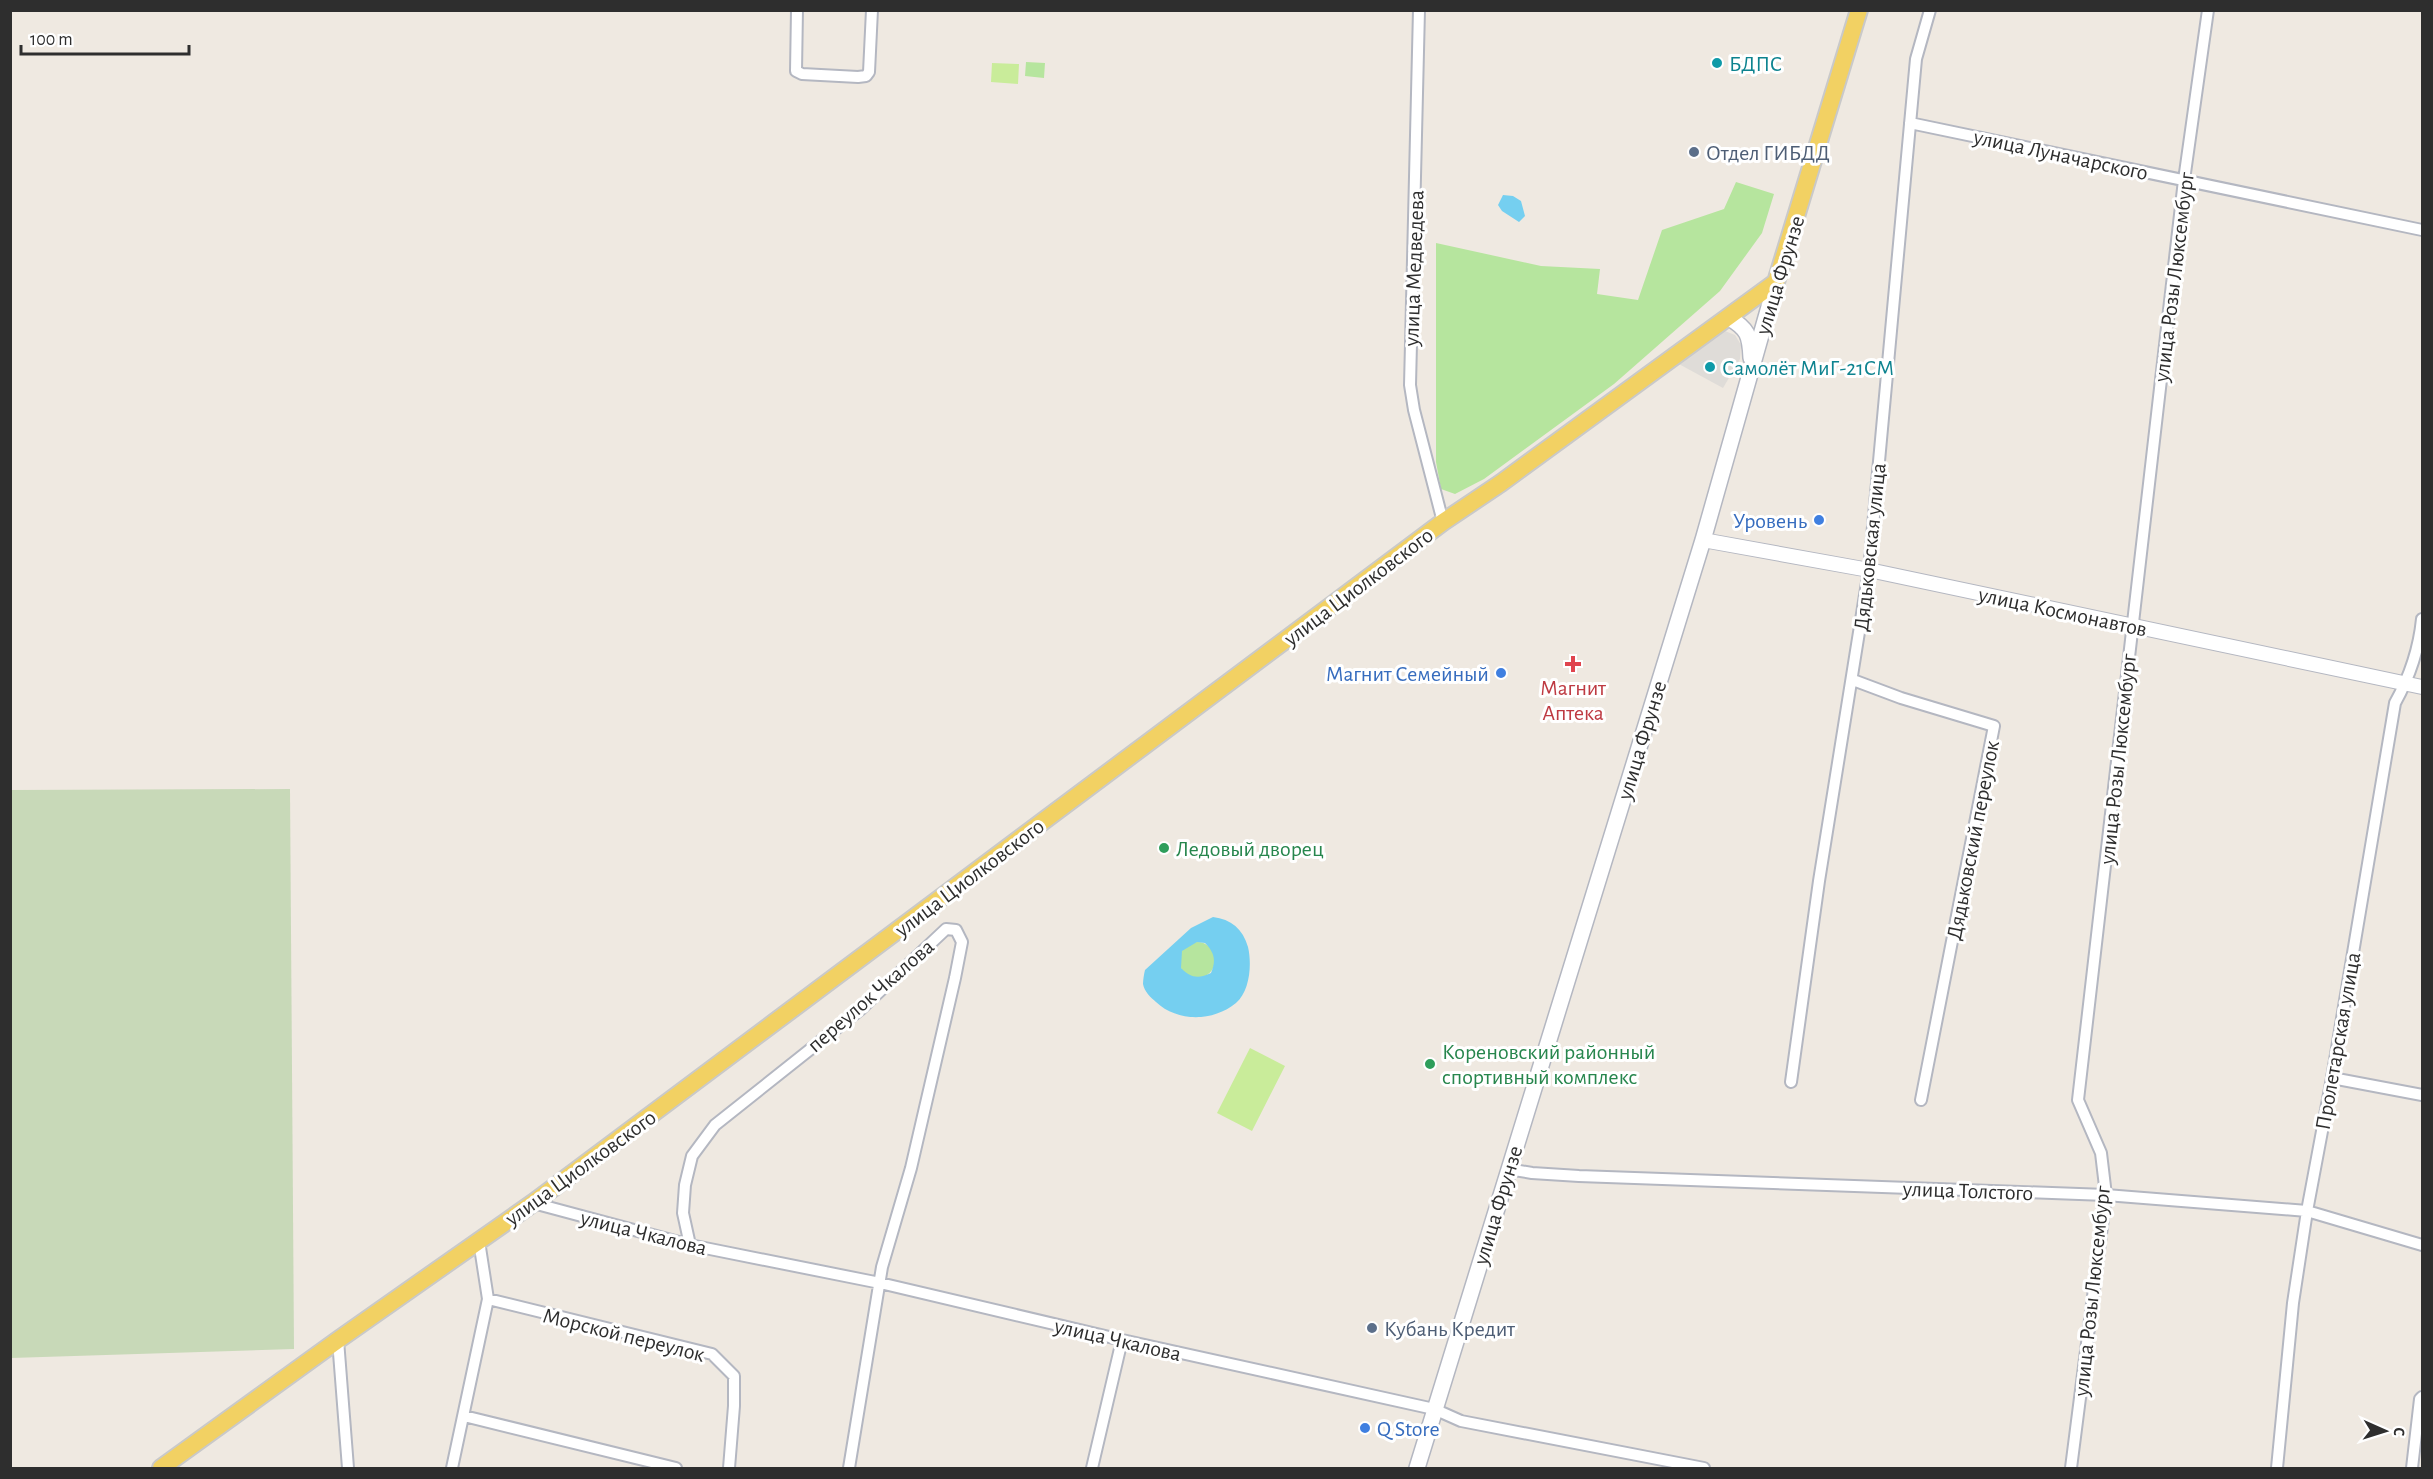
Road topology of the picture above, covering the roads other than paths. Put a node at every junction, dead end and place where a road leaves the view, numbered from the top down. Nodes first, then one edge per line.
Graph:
1 (797, 10) edge
2 (872, 10) edge
3 (1419, 10) edge
4 (1858, 10) edge
5 (1930, 10) edge
6 (2208, 10) edge
7 (1910, 123) junction
8 (2184, 180) junction
9 (2422, 230) edge
10 (1776, 282) junction
11 (1728, 317) junction
12 (1751, 370) junction
13 (1443, 522) junction
14 (1703, 540) junction
15 (1869, 570) junction
16 (2422, 619) edge
17 (2132, 626) junction
18 (1853, 680) junction
19 (2406, 683) junction
20 (2422, 687) edge
21 (2332, 1078) junction
22 (1791, 1082) dead end
23 (2422, 1095) edge
24 (1921, 1100) dead end
25 (1508, 1169) junction
26 (2106, 1195) junction
27 (533, 1203) junction
28 (2307, 1211) junction
29 (479, 1241) junction
30 (690, 1245) junction
31 (2422, 1245) edge
32 (880, 1283) junction
33 (488, 1299) junction
34 (338, 1340) junction
35 (1122, 1340) junction
36 (2422, 1397) edge
37 (1434, 1409) junction
38 (464, 1416) junction
39 (161, 1468) edge
40 (348, 1468) edge
41 (452, 1468) edge
42 (676, 1468) edge
43 (729, 1468) edge
44 (849, 1468) edge
45 (1092, 1468) edge
46 (1417, 1468) edge
47 (1704, 1468) edge
48 (2071, 1468) edge
49 (2277, 1468) edge
50 (2412, 1468) edge

1 - 2 street
3 - 13 street, улица Медведева
4 - 10 main road, улица Фрунзе
5 - 7 street, Дядьковская улица
6 - 8 street, улица Розы Люксембург
7 - 8 street, улица Луначарского
7 - 15 street, Дядьковская улица
8 - 9 street, улица Луначарского
8 - 17 street, улица Розы Люксембург
10 - 11 main road, улица Циолковского
10 - 12 main road, улица Фрунзе
11 - 12 main road
11 - 13 main road, улица Циолковского
12 - 14 main road, улица Фрунзе
13 - 27 main road, улица Циолковского
14 - 15 street, улица Космонавтов
14 - 25 main road, улица Фрунзе
15 - 17 street, улица Космонавтов
15 - 18 street, Дядьковская улица
16 - 19 street, Пролетарская улица
17 - 19 street, улица Космонавтов
17 - 26 street, улица Розы Люксембург
18 - 22 street, Дядьковская улица
18 - 24 street, Дядьковский переулок
19 - 20 street, улица Космонавтов
19 - 21 street, Пролетарская улица
21 - 23 street
21 - 28 street, Пролетарская улица
25 - 26 street, улица Толстого
25 - 37 main road, улица Фрунзе
26 - 28 street, улица Толстого
26 - 48 street, улица Розы Люксембург
27 - 29 main road, улица Циолковского
27 - 30 street, улица Чкалова
28 - 31 street, улица Толстого
28 - 49 street, Пролетарская улица
29 - 33 street
29 - 34 main road, улица Циолковского
30 - 32 street, улица Чкалова
30 - 32 street, переулок Чкалова
32 - 35 street, улица Чкалова
32 - 44 street
33 - 38 street
33 - 43 street, Морской переулок
34 - 39 main road, улица Циолковского
34 - 40 street
35 - 37 street, улица Чкалова
35 - 45 street
36 - 50 street
37 - 46 main road, улица Фрунзе
37 - 47 street, улица Чкалова
38 - 41 street
38 - 42 street

